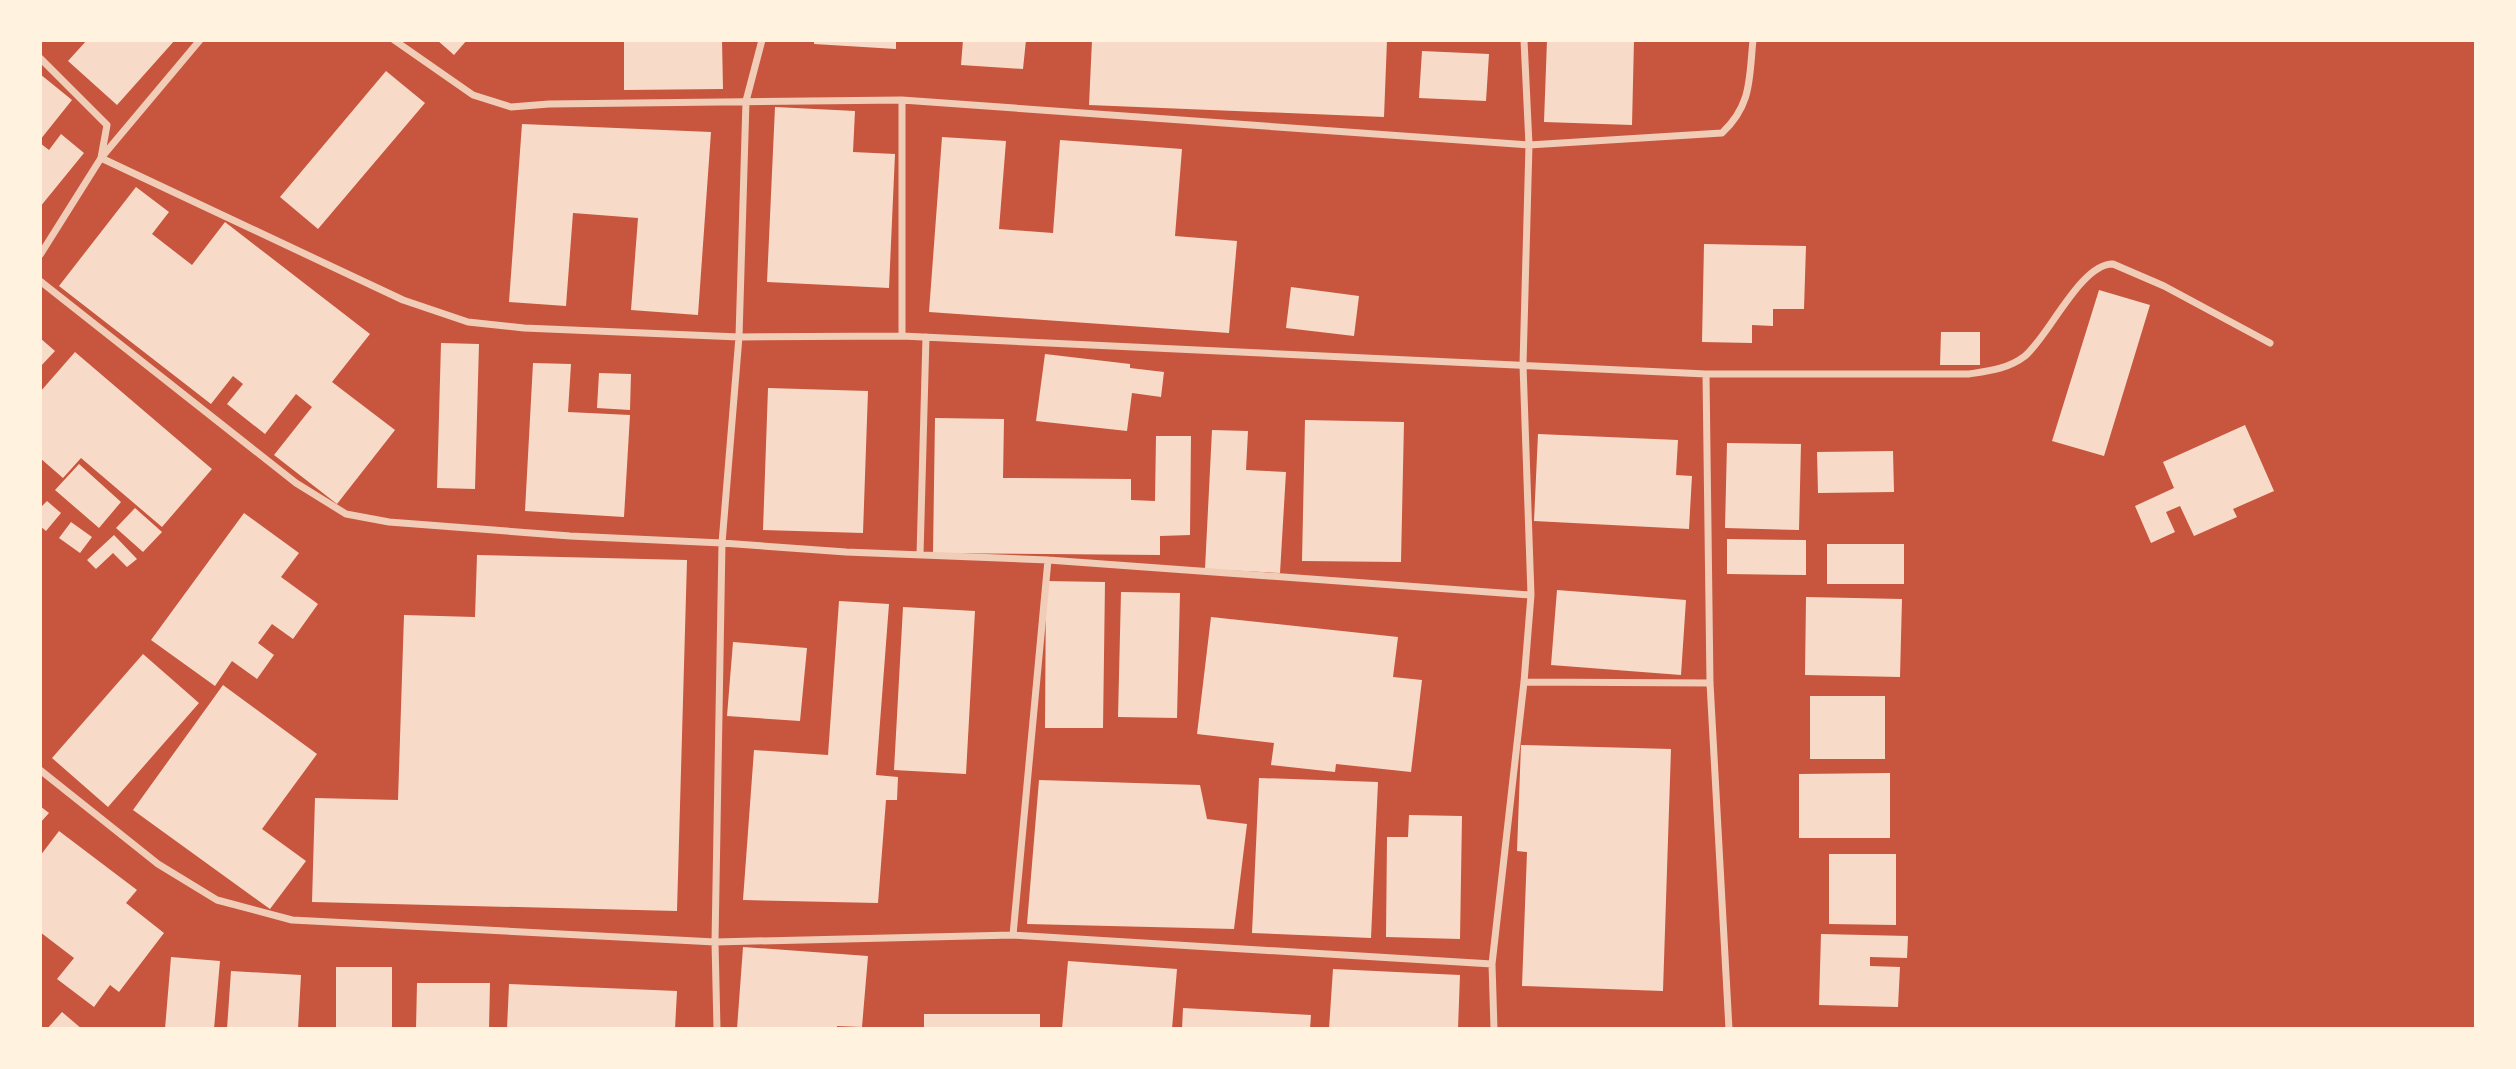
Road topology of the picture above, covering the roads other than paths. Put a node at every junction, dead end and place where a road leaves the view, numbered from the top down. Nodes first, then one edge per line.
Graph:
1 (200, 40) edge
2 (394, 40) edge
3 (761, 40) edge
4 (1524, 40) edge
5 (1752, 40) edge
6 (40, 58) edge
7 (902, 100) junction
8 (746, 101) junction
9 (1530, 145) junction
10 (101, 158) junction
11 (40, 255) edge
12 (40, 281) edge
13 (902, 336) junction
14 (740, 337) junction
15 (926, 337) junction
16 (2270, 343) dead end
17 (1523, 365) junction
18 (1706, 374) junction
19 (722, 543) junction
20 (920, 555) junction
21 (1048, 560) junction
22 (1531, 595) junction
23 (1524, 682) junction
24 (1710, 683) junction
25 (40, 771) edge
26 (1013, 935) junction
27 (715, 942) junction
28 (1492, 964) junction
29 (717, 1029) edge
30 (1494, 1029) edge
31 (1729, 1029) edge

1 - 10 street
2 - 8 street
3 - 8 street
4 - 9 street
5 - 9 street
6 - 10 street
7 - 8 street
7 - 9 street
7 - 13 street
8 - 14 street
9 - 17 street
10 - 11 street
10 - 14 street
12 - 19 street
13 - 14 street
13 - 15 street
14 - 19 street
15 - 17 street
15 - 20 street
16 - 18 street
17 - 18 street
17 - 22 street
18 - 24 street
19 - 20 street
19 - 27 street
20 - 21 street
21 - 22 street
21 - 26 street
22 - 23 street
23 - 24 street
23 - 28 street
24 - 31 street
25 - 27 street
26 - 27 street
26 - 28 street
27 - 29 street
28 - 30 street

